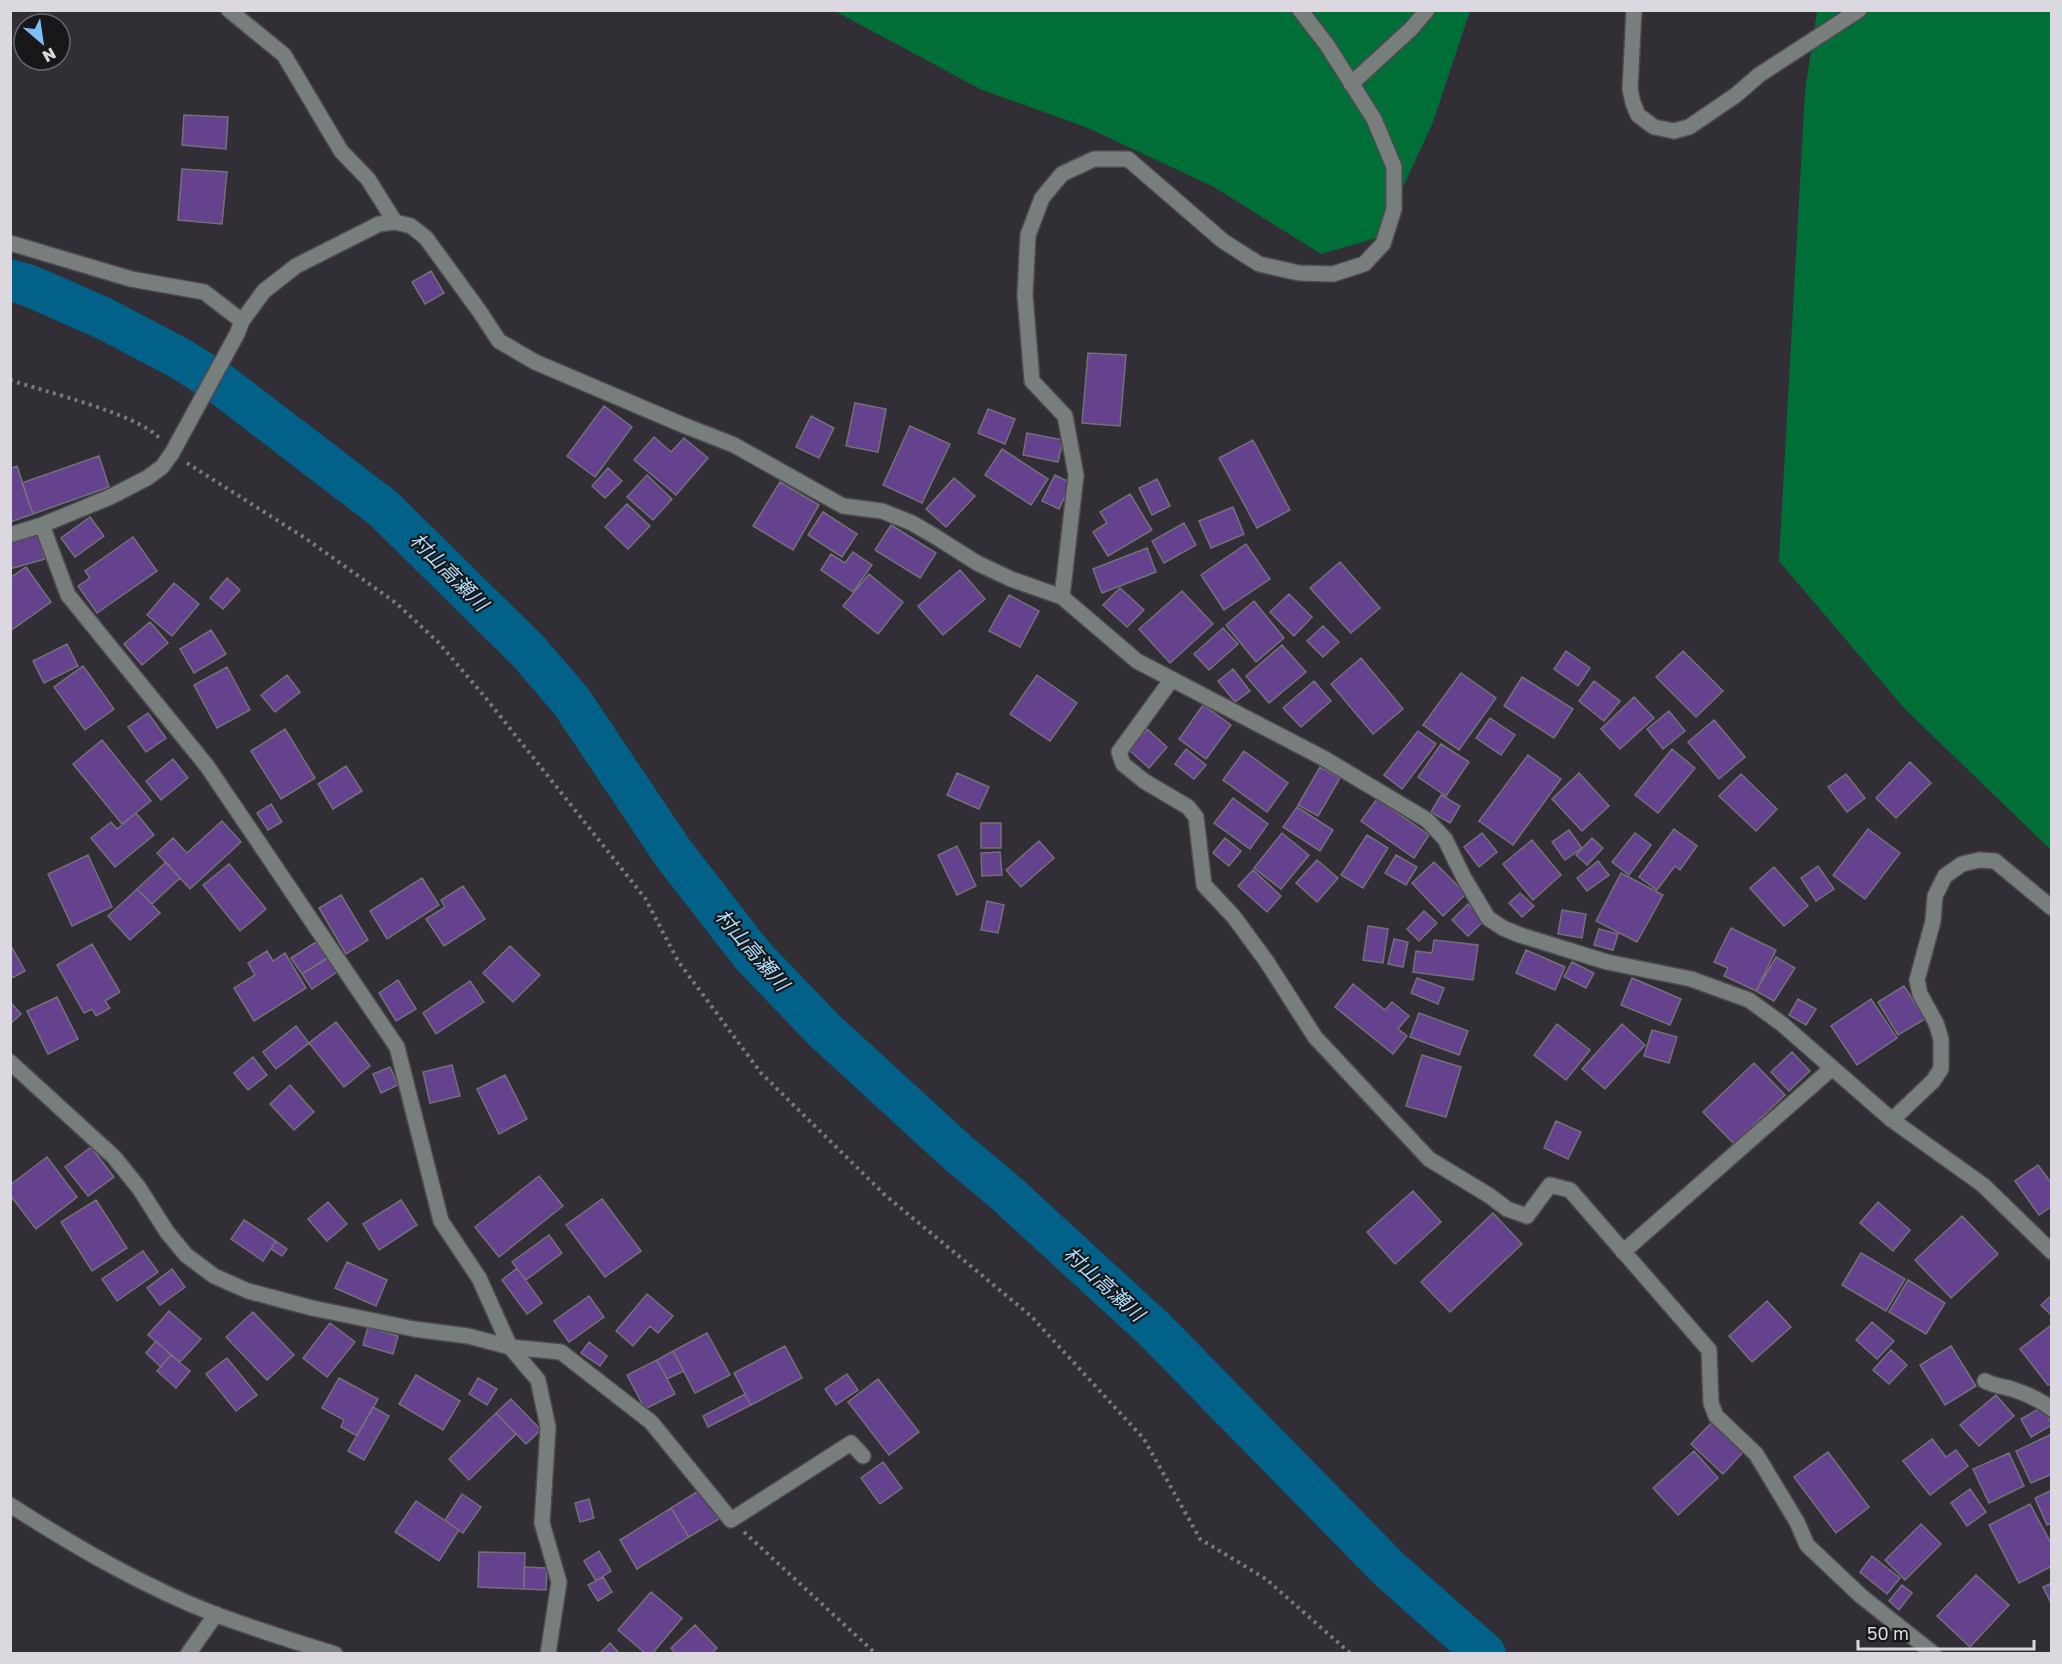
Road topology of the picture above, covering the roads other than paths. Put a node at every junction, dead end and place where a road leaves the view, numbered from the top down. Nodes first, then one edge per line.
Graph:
1 (229, 10) edge
2 (1300, 10) edge
3 (1426, 10) edge
4 (1634, 10) edge
5 (1860, 10) edge
6 (1351, 84) junction
7 (396, 222) junction
8 (10, 243) edge
9 (239, 327) junction
10 (42, 525) junction
11 (10, 535) edge
12 (1062, 597) junction
13 (1172, 679) junction
14 (2052, 908) edge
15 (10, 1062) edge
16 (1831, 1069) junction
17 (1892, 1120) junction
18 (1623, 1252) junction
19 (2052, 1252) edge
20 (510, 1347) junction
21 (1985, 1381) dead end
22 (2052, 1409) edge
23 (863, 1456) dead end
24 (10, 1505) edge
25 (216, 1614) junction
26 (188, 1653) edge
27 (335, 1653) edge
28 (548, 1653) edge
29 (1934, 1653) edge

1 - 7 street
2 - 6 street
3 - 6 street
4 - 5 street
6 - 12 street
7 - 9 street
7 - 12 street
8 - 9 street
9 - 10 street
10 - 11 street
10 - 20 street
12 - 13 street
13 - 16 street
13 - 18 street
14 - 17 street
15 - 20 street
16 - 17 street
16 - 18 street
17 - 19 street
18 - 29 street
20 - 23 street
20 - 28 street
21 - 22 street
24 - 25 street
25 - 26 street
25 - 27 street

